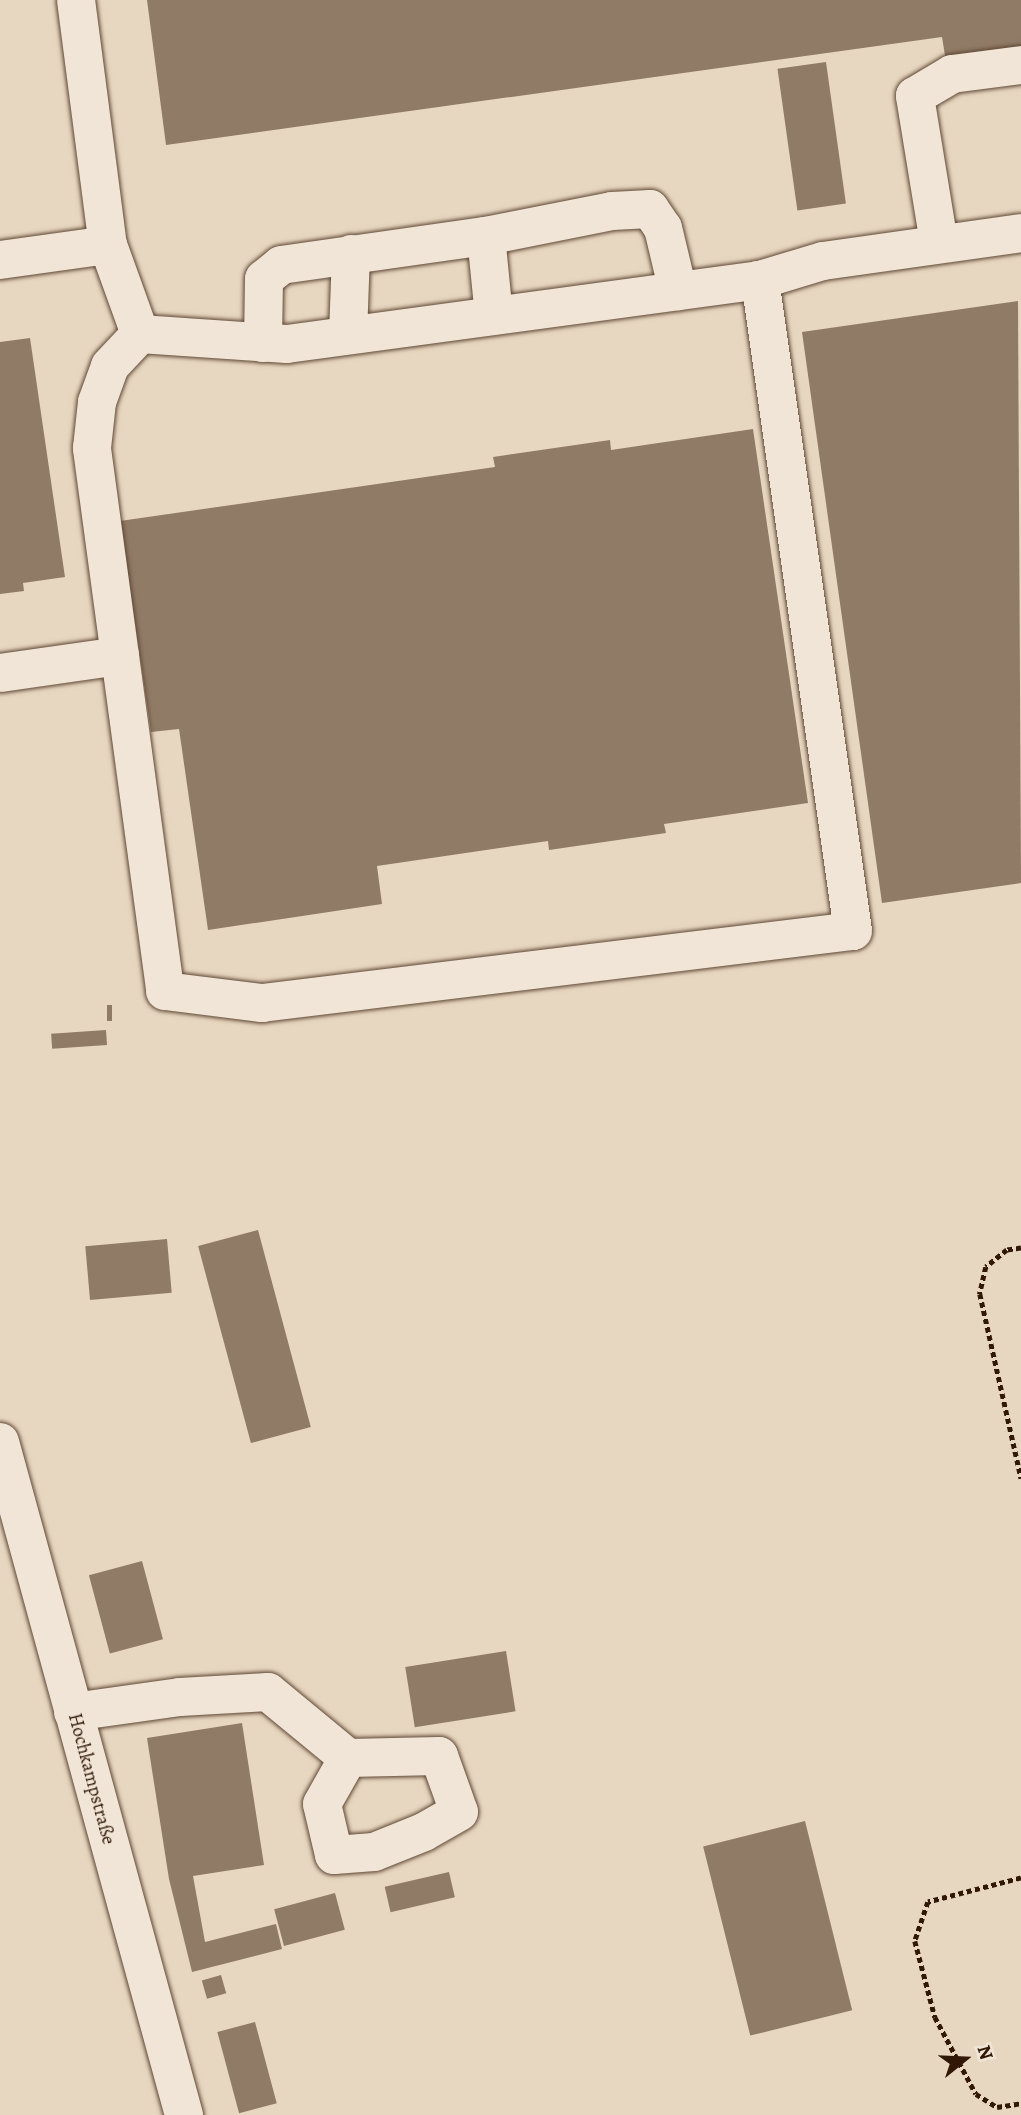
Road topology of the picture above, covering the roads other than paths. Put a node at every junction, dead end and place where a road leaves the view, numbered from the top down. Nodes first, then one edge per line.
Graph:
1 (76, 0) edge
2 (1021, 65) edge
3 (1021, 233) edge
4 (486, 236) junction
5 (939, 243) junction
6 (108, 245) junction
7 (351, 254) junction
8 (0, 260) edge
9 (760, 280) junction
10 (678, 291) junction
11 (494, 316) junction
12 (140, 334) junction
13 (348, 335) junction
14 (263, 344) junction
15 (120, 656) junction
16 (0, 673) edge
17 (0, 1443) edge
18 (73, 1712) junction
19 (348, 1758) dead end
20 (184, 2115) edge

1 - 6 street
2 - 5 street
3 - 5 street
4 - 7 street
4 - 10 street
4 - 11 street
5 - 9 street
6 - 8 street
6 - 12 street
7 - 13 street
7 - 14 street
9 - 10 street
9 - 15 street
10 - 11 street
11 - 13 street
12 - 14 street
12 - 15 street
13 - 14 street
15 - 16 street
17 - 18 street, Hochkampstraße
18 - 19 street
18 - 20 street, Hochkampstraße

